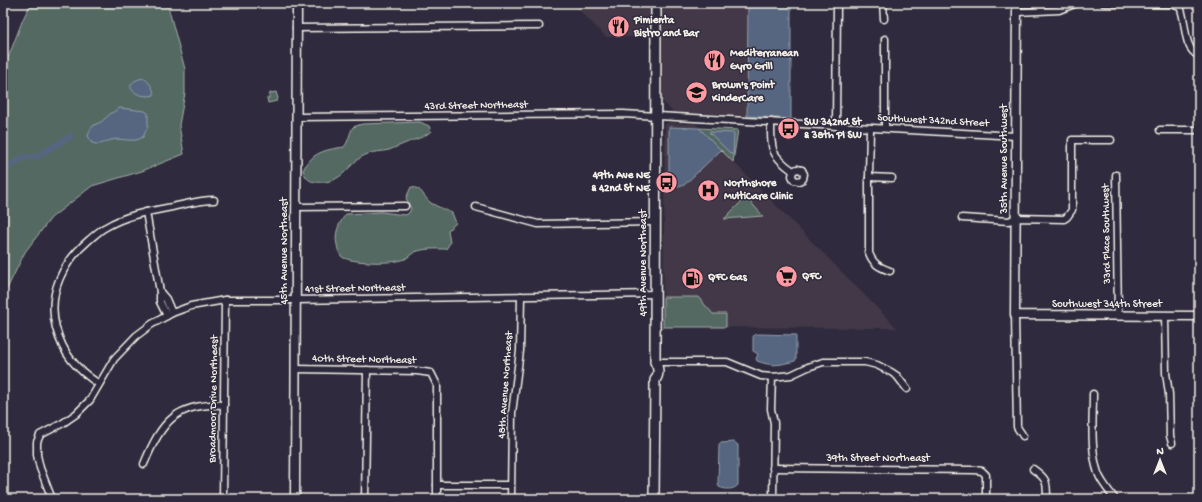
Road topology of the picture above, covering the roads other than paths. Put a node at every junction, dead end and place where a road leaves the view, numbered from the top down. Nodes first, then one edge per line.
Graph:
1 (297, 3) edge
2 (656, 3) edge
3 (837, 3) edge
4 (883, 3) edge
5 (1017, 3) edge
6 (1077, 3) edge
7 (1104, 3) edge
8 (1017, 12) junction
9 (884, 19) dead end
10 (539, 26) dead end
11 (296, 28) junction
12 (886, 39) dead end
13 (1199, 56) edge
14 (656, 116) junction
15 (296, 117) junction
16 (771, 122) junction
17 (836, 126) junction
18 (870, 128) junction
19 (885, 128) junction
20 (1160, 130) dead end
21 (1199, 130) edge
22 (1016, 136) junction
23 (1110, 140) dead end
24 (793, 171) dead end
25 (1116, 175) dead end
26 (869, 177) junction
27 (892, 178) dead end
28 (214, 200) dead end
29 (405, 206) dead end
30 (296, 207) junction
31 (476, 207) dead end
32 (146, 212) junction
33 (962, 218) dead end
34 (1016, 218) junction
35 (656, 222) junction
36 (890, 271) dead end
37 (656, 294) junction
38 (521, 296) junction
39 (225, 300) junction
40 (296, 300) junction
41 (169, 315) junction
42 (1015, 316) junction
43 (1118, 316) junction
44 (1165, 316) junction
45 (1199, 316) edge
46 (655, 362) junction
47 (296, 370) junction
48 (367, 370) junction
49 (772, 377) junction
50 (99, 384) junction
51 (907, 389) dead end
52 (1093, 394) dead end
53 (224, 405) junction
54 (1023, 436) dead end
55 (1172, 443) dead end
56 (144, 464) dead end
57 (773, 468) junction
58 (1033, 469) dead end
59 (437, 485) junction
60 (510, 485) junction
61 (52, 499) edge
62 (223, 499) edge
63 (295, 499) edge
64 (365, 499) edge
65 (437, 499) edge
66 (511, 499) edge
67 (654, 499) edge
68 (773, 499) edge
69 (986, 499) edge
70 (1047, 499) edge
71 (1115, 499) edge

1 - 11 street, 45th Avenue Northeast
2 - 14 main road, 49th Avenue Northeast
3 - 17 street
4 - 9 street
5 - 8 street, 35th Avenue Southwest
6 - 8 street
7 - 13 street
8 - 22 street, 35th Avenue Southwest
10 - 11 street
11 - 15 street, 45th Avenue Northeast
12 - 19 street
14 - 15 street, 43rd Street Northeast
14 - 16 street, Southwest 342nd Street
14 - 35 main road, 49th Avenue Northeast
15 - 30 street, 45th Avenue Northeast
16 - 17 street, Southwest 342nd Street
16 - 24 street
17 - 18 street, Southwest 342nd Street
18 - 19 street, Southwest 342nd Street
18 - 26 street
19 - 22 street, Southwest 342nd Street
20 - 21 street
22 - 34 street, 35th Avenue Southwest
23 - 34 street
25 - 43 street, 33rd Place Southwest
26 - 27 street
26 - 36 street
28 - 32 street
29 - 30 street
30 - 40 street, 45th Avenue Northeast
31 - 35 street
32 - 41 street
32 - 50 street
33 - 34 street
34 - 42 street, 35th Avenue Southwest
35 - 37 main road, 49th Avenue Northeast
37 - 38 street, 41st Street Northeast
37 - 46 main road, 49th Avenue Northeast
38 - 40 street, 41st Street Northeast
38 - 60 street, 48th Avenue Northeast
39 - 40 street, 41st Street Northeast
39 - 41 street, 41st Street Northeast
39 - 53 street, Broadmoor Drive Northeast
40 - 47 street, 45th Avenue Northeast
41 - 50 street, 41st Street Northeast
42 - 43 street, Southwest 344th Street
42 - 54 street
43 - 44 street, Southwest 344th Street
44 - 45 street, Southwest 344th Street
44 - 55 street
46 - 49 street
46 - 67 main road, 49th Avenue Northeast
47 - 48 street, 40th Street Northeast
47 - 63 street, 45th Avenue Northeast
48 - 59 street, 40th Street Northeast
48 - 64 street
49 - 51 street
49 - 57 street
50 - 61 street, 41st Street Northeast
52 - 71 street
53 - 56 street
53 - 62 street, Broadmoor Drive Northeast
57 - 68 street
57 - 69 street, 39th Street Northeast
58 - 70 street
59 - 60 street
59 - 65 street
60 - 66 street, 48th Avenue Northeast

